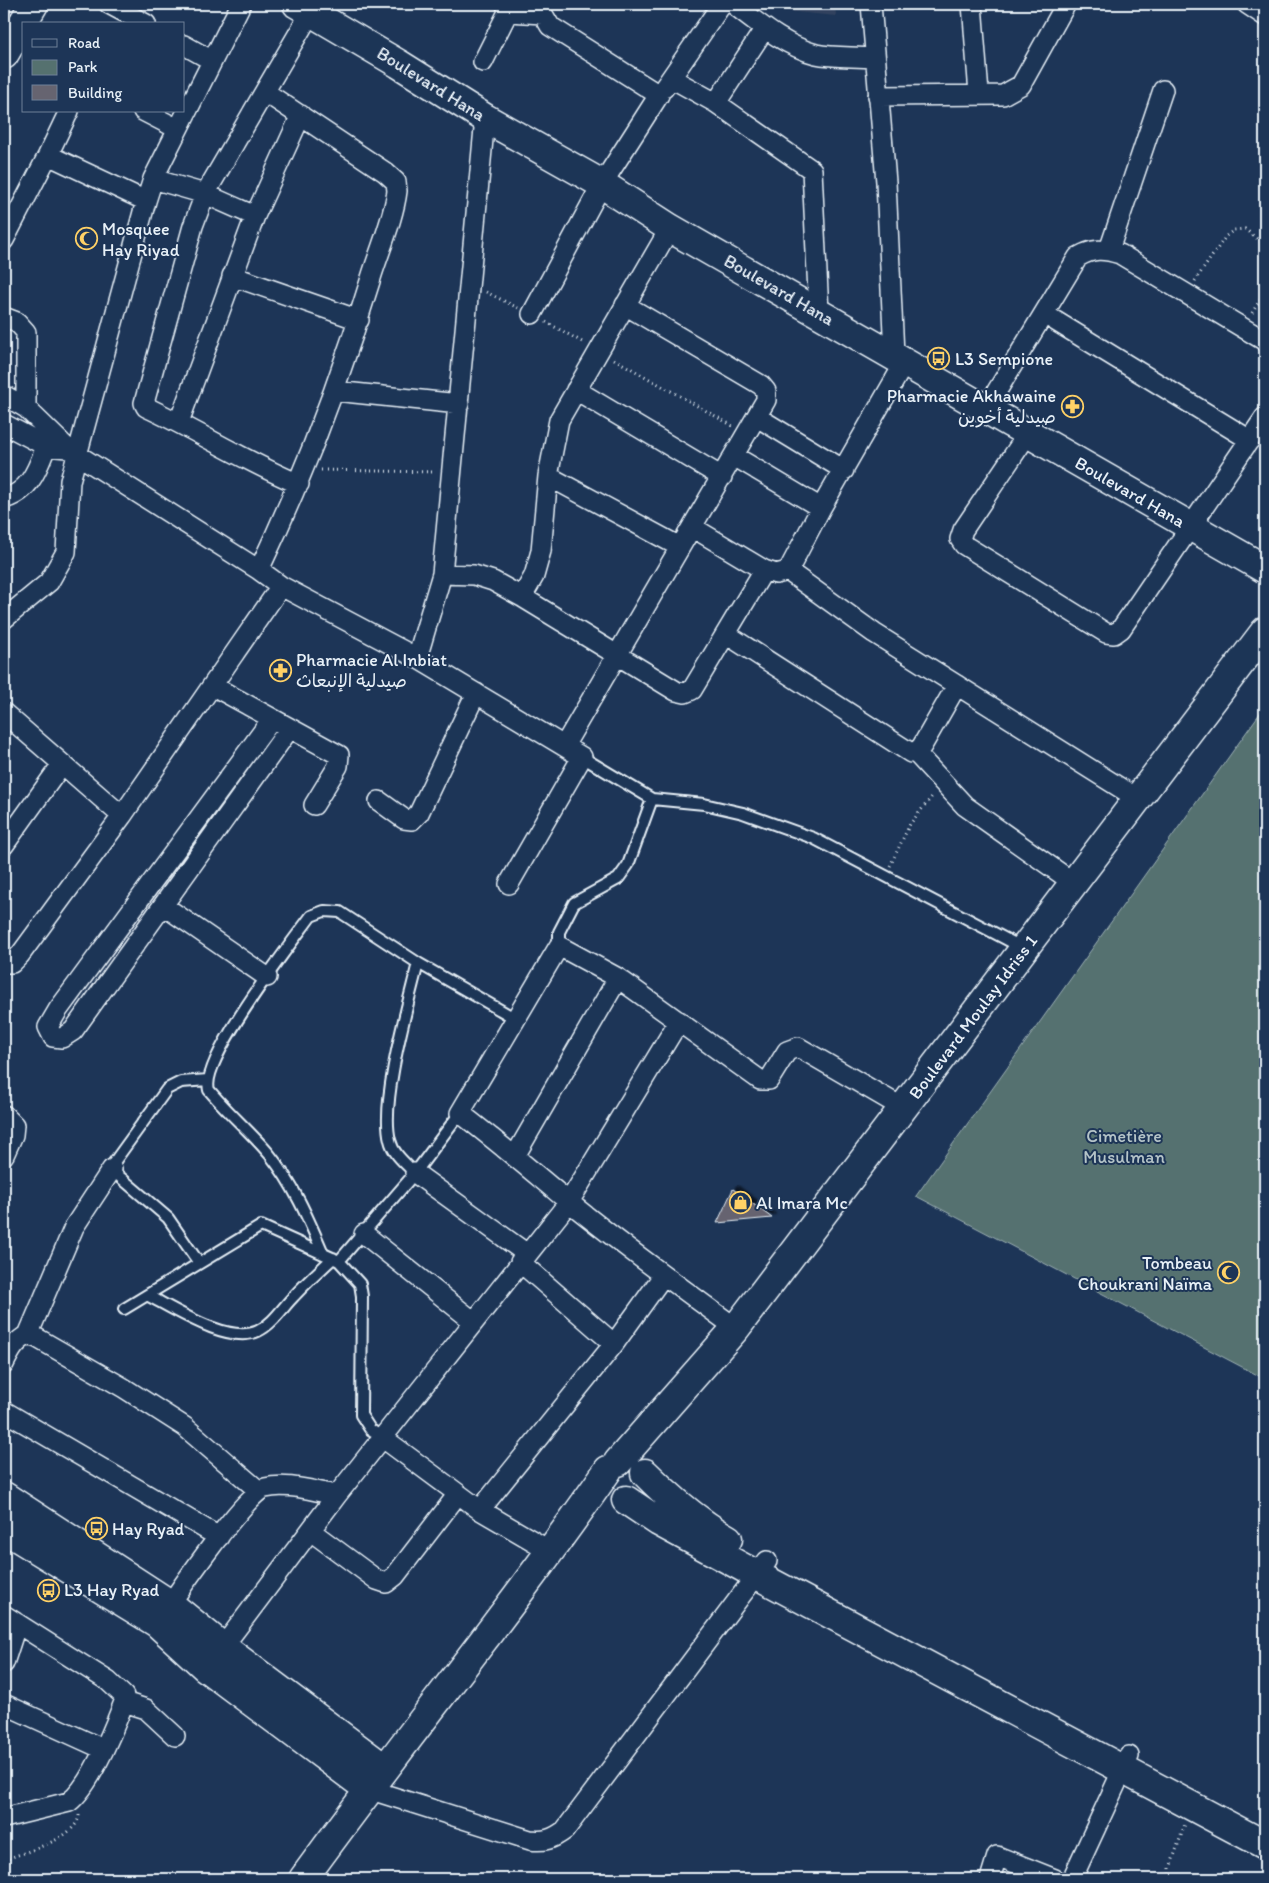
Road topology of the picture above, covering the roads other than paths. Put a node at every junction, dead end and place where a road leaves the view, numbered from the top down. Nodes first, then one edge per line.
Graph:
1 (34, 4) edge
2 (109, 4) edge
3 (241, 4) edge
4 (722, 4) edge
5 (734, 4) edge
6 (871, 4) edge
7 (972, 4) edge
8 (1066, 4) edge
9 (1247, 4) edge
10 (304, 8) edge
11 (507, 8) edge
12 (542, 9) edge
13 (1265, 16) edge
14 (123, 18) edge
15 (23, 22) edge
16 (138, 22) edge
17 (22, 24) edge
18 (765, 28) junction
19 (185, 46) edge
20 (4, 55) edge
21 (874, 58) junction
22 (211, 60) junction
23 (483, 62) dead end
24 (671, 78) junction
25 (1164, 90) dead end
26 (265, 92) junction
27 (979, 94) junction
28 (659, 95) junction
29 (878, 96) junction
30 (716, 103) junction
31 (69, 112) edge
32 (145, 112) edge
33 (301, 115) junction
34 (485, 118) junction
35 (178, 129) junction
36 (48, 155) junction
37 (153, 179) junction
38 (602, 184) junction
39 (205, 194) junction
40 (146, 201) junction
41 (255, 216) junction
42 (670, 228) junction
43 (4, 240) edge
44 (1109, 250) junction
45 (232, 276) junction
46 (625, 305) junction
47 (819, 313) junction
48 (532, 314) dead end
49 (1044, 314) junction
50 (4, 317) edge
51 (359, 320) junction
52 (1265, 341) edge
53 (899, 358) junction
54 (576, 390) junction
55 (335, 391) junction
56 (4, 396) edge
57 (459, 404) junction
58 (26, 408) junction
59 (986, 409) junction
60 (757, 417) junction
61 (1265, 417) edge
62 (179, 422) junction
63 (4, 424) edge
64 (1029, 432) junction
65 (49, 439) junction
66 (1250, 440) junction
67 (72, 451) junction
68 (734, 456) junction
69 (844, 470) junction
70 (548, 476) junction
71 (302, 477) junction
72 (722, 477) junction
73 (4, 499) edge
74 (821, 508) junction
75 (692, 527) junction
76 (1191, 527) junction
77 (680, 547) junction
78 (1265, 569) edge
79 (259, 570) junction
80 (764, 570) junction
81 (788, 571) junction
82 (442, 574) junction
83 (281, 586) junction
84 (522, 597) junction
85 (4, 619) edge
86 (1265, 631) edge
87 (726, 634) junction
88 (617, 655) junction
89 (417, 658) junction
90 (957, 685) junction
91 (213, 686) junction
92 (476, 693) junction
93 (4, 713) edge
94 (272, 719) junction
95 (290, 728) junction
96 (564, 746) junction
97 (916, 753) junction
98 (582, 757) junction
99 (62, 764) junction
100 (652, 799) junction
101 (1138, 799) junction
102 (379, 801) dead end
103 (314, 805) dead end
104 (122, 816) junction
105 (199, 820) junction
106 (216, 832) junction
107 (4, 845) edge
108 (1074, 883) junction
109 (509, 884) dead end
110 (138, 901) junction
111 (160, 912) junction
112 (559, 946) junction
113 (1024, 949) junction
114 (100, 953) junction
115 (4, 963) edge
116 (418, 963) junction
117 (119, 966) junction
118 (267, 977) junction
119 (618, 978) junction
120 (516, 1019) junction
121 (679, 1021) junction
122 (208, 1080) junction
123 (903, 1108) junction
124 (460, 1113) junction
125 (4, 1115) edge
126 (4, 1154) edge
127 (515, 1156) junction
128 (112, 1169) junction
129 (415, 1173) junction
130 (569, 1202) junction
131 (364, 1234) junction
132 (332, 1257) junction
133 (524, 1258) junction
134 (199, 1263) junction
135 (663, 1276) junction
136 (148, 1295) junction
137 (124, 1309) dead end
138 (473, 1321) junction
139 (736, 1328) junction
140 (28, 1336) junction
141 (614, 1344) junction
142 (4, 1364) edge
143 (4, 1411) edge
144 (384, 1438) junction
145 (628, 1468) junction
146 (258, 1490) junction
147 (458, 1494) junction
148 (337, 1495) junction
149 (4, 1496) edge
150 (622, 1500) junction
151 (480, 1510) junction
152 (4, 1529) edge
153 (312, 1532) junction
154 (219, 1537) junction
155 (552, 1552) junction
156 (762, 1568) junction
157 (164, 1613) junction
158 (10, 1619) edge
159 (224, 1648) junction
160 (4, 1663) edge
161 (205, 1667) junction
162 (124, 1702) junction
163 (4, 1704) edge
164 (175, 1736) dead end
165 (103, 1749) junction
166 (1126, 1763) junction
167 (376, 1779) junction
168 (411, 1803) junction
169 (4, 1818) edge
170 (1265, 1828) edge
171 (1265, 1845) edge
172 (303, 1879) edge
173 (990, 1879) edge
174 (1055, 1879) edge
175 (1072, 1879) edge

1 - 15 main road
2 - 14 street
3 - 22 street
4 - 24 street
5 - 18 street
6 - 21 street
7 - 27 street
8 - 27 street
9 - 13 street
10 - 26 street
10 - 34 main road, Boulevard Hana
11 - 12 street
11 - 23 street
12 - 28 street
14 - 16 street
17 - 20 main road
18 - 21 street
18 - 30 street
19 - 22 street
21 - 29 street
22 - 35 street
24 - 28 street
24 - 30 street
25 - 44 street
26 - 33 street
26 - 39 street
27 - 29 street
28 - 38 street
29 - 53 street
30 - 47 street
31 - 36 street
32 - 35 street
33 - 41 street
33 - 51 street
34 - 38 main road, Boulevard Hana
34 - 57 street
35 - 37 street
36 - 40 street
36 - 43 street
37 - 39 street
37 - 40 street
38 - 42 main road, Boulevard Hana
38 - 48 street
39 - 41 street
39 - 62 street
40 - 67 street
41 - 45 street
42 - 46 street
42 - 47 main road, Boulevard Hana
44 - 49 street
44 - 52 street
45 - 51 street
45 - 62 street
46 - 54 street
46 - 60 street
47 - 53 main road, Boulevard Hana
49 - 59 street
49 - 66 street
50 - 58 street
51 - 55 street
53 - 59 main road, Boulevard Hana
53 - 69 street
54 - 70 street
54 - 72 street
55 - 57 street
55 - 71 street
56 - 58 street
57 - 82 street
58 - 65 street
59 - 64 main road, Boulevard Hana
60 - 68 street
60 - 69 street
61 - 66 street
62 - 71 street
63 - 65 street
64 - 76 main road, Boulevard Hana
64 - 76 street
65 - 67 street
65 - 73 street
66 - 76 street
67 - 79 street
67 - 85 street
68 - 72 street
68 - 74 street
69 - 74 street
70 - 77 street
70 - 84 street
71 - 79 street
72 - 75 street
74 - 81 street
75 - 77 street
75 - 80 street
76 - 78 main road, Boulevard Hana
77 - 88 street
79 - 83 street
80 - 81 street
80 - 87 street
81 - 90 street
82 - 84 street
82 - 89 street
83 - 89 street
83 - 91 street
84 - 88 street
86 - 101 main road, Boulevard Moulay Idriss 1
87 - 88 street
87 - 97 street
88 - 96 street
89 - 92 street
90 - 97 street
90 - 101 street
91 - 94 street
91 - 104 street
92 - 96 street
92 - 102 street
93 - 99 street
94 - 95 street
94 - 105 street
95 - 103 street
95 - 106 street
96 - 98 street
97 - 108 street
98 - 100 lane
98 - 109 street
99 - 104 street
99 - 107 street
100 - 112 lane
100 - 113 lane
101 - 108 main road, Boulevard Moulay Idriss 1
104 - 115 street
105 - 106 street
105 - 110 street
106 - 111 street
108 - 113 main road, Boulevard Moulay Idriss 1
110 - 111 street
110 - 114 street
111 - 117 street
111 - 118 street
112 - 119 street
112 - 120 street
113 - 123 main road, Boulevard Moulay Idriss 1
114 - 117 street
114 - 117 street
116 - 118 lane
116 - 120 lane
116 - 129 lane
118 - 122 lane
119 - 121 street
119 - 127 street
120 - 124 street
121 - 123 street
121 - 130 street
122 - 128 lane
122 - 132 lane
123 - 139 main road, Boulevard Moulay Idriss 1
124 - 127 street
124 - 129 lane
125 - 126 street
127 - 130 street
128 - 134 lane
128 - 140 street
129 - 131 lane
129 - 133 street
130 - 133 street
130 - 135 street
131 - 132 lane
131 - 138 street
132 - 134 lane
132 - 136 lane
132 - 144 lane
133 - 138 street
133 - 141 street
134 - 136 lane
135 - 139 street
135 - 141 street
136 - 137 lane
138 - 144 street
139 - 145 main road, Boulevard Moulay Idriss 1
140 - 142 street
140 - 146 street
141 - 151 street
143 - 154 street
144 - 147 street
144 - 148 street
145 - 150 main road
145 - 150 main road
145 - 155 main road
145 - 156 main road
146 - 148 street
146 - 154 street
147 - 151 street
147 - 153 street
148 - 153 street
149 - 157 main road
150 - 155 main road
150 - 156 main road
151 - 155 street
152 - 157 main road
153 - 159 street
154 - 157 street
155 - 167 main road
156 - 166 main road
156 - 168 street
157 - 159 main road
157 - 161 main road
158 - 160 street
158 - 162 street
159 - 161 street
159 - 167 main road
161 - 167 main road
162 - 164 street
162 - 165 street
163 - 165 street
165 - 169 street
166 - 170 main road
166 - 171 main road
166 - 175 street
167 - 168 street
167 - 168 street
167 - 172 main road
173 - 174 street

